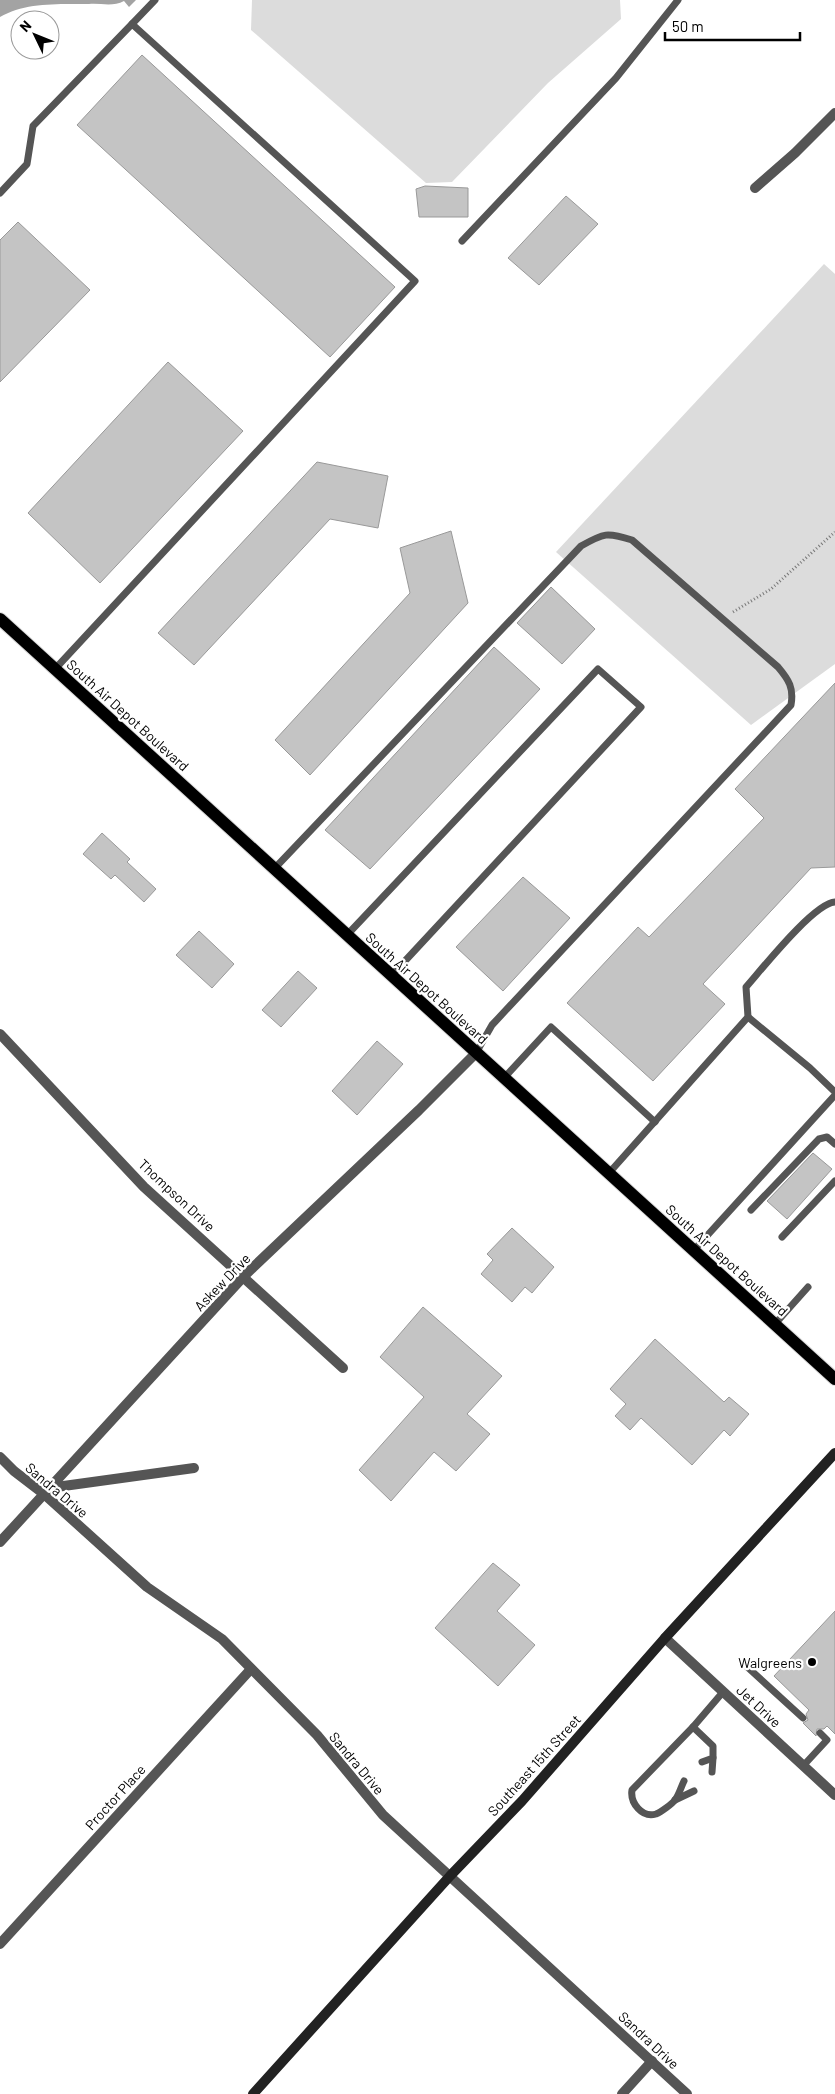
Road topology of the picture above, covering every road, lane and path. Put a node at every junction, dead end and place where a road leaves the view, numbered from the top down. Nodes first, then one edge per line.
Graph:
1 (155, 0) edge
2 (678, 0) edge
3 (132, 24) junction
4 (834, 116) edge
5 (754, 188) dead end
6 (0, 193) edge
7 (462, 242) dead end
8 (835, 532) edge
9 (0, 619) edge
10 (722, 619) junction
11 (55, 669) junction
12 (274, 869) junction
13 (835, 902) edge
14 (347, 935) junction
15 (391, 976) junction
16 (748, 1017) junction
17 (0, 1034) edge
18 (476, 1053) junction
19 (504, 1078) junction
20 (835, 1094) edge
21 (656, 1122) junction
22 (835, 1144) edge
23 (609, 1173) junction
24 (835, 1181) edge
25 (751, 1210) dead end
26 (782, 1237) dead end
27 (694, 1250) junction
28 (244, 1276) junction
29 (808, 1287) dead end
30 (775, 1324) junction
31 (343, 1368) dead end
32 (835, 1379) edge
33 (835, 1452) edge
34 (0, 1457) edge
35 (194, 1468) dead end
36 (47, 1491) junction
37 (0, 1542) edge
38 (665, 1638) junction
39 (744, 1664) dead end
40 (251, 1669) junction
41 (723, 1692) junction
42 (802, 1718) dead end
43 (693, 1727) junction
44 (820, 1733) dead end
45 (714, 1758) junction
46 (702, 1762) dead end
47 (804, 1766) junction
48 (712, 1772) dead end
49 (684, 1781) dead end
50 (694, 1791) dead end
51 (835, 1795) edge
52 (676, 1800) junction
53 (450, 1876) junction
54 (0, 1944) edge
55 (652, 2061) junction
56 (253, 2094) edge
57 (622, 2094) edge
58 (687, 2094) edge

1 - 3 lane
2 - 7 lane
3 - 6 lane
3 - 11 lane
4 - 5 street
8 - 10 path
9 - 11 main road, South Air Depot Boulevard
10 - 12 lane
10 - 18 lane
11 - 12 main road, South Air Depot Boulevard
12 - 14 main road, South Air Depot Boulevard
13 - 16 lane
14 - 15 main road, South Air Depot Boulevard
14 - 15 lane
15 - 18 main road, South Air Depot Boulevard
16 - 20 lane
16 - 21 lane
17 - 28 street, Thompson Drive
18 - 19 main road, South Air Depot Boulevard
18 - 28 street, Askew Drive
19 - 21 lane
19 - 23 main road, South Air Depot Boulevard
20 - 27 lane
21 - 23 lane
22 - 25 lane
23 - 27 main road, South Air Depot Boulevard
24 - 26 lane
27 - 30 main road, South Air Depot Boulevard
28 - 31 street, Thompson Drive
28 - 36 street, Askew Drive
29 - 30 lane
30 - 32 main road, South Air Depot Boulevard
33 - 38 main road, Southeast 15th Street
34 - 36 street, Sandra Drive
35 - 36 street
36 - 37 street, Askew Drive
36 - 40 street, Sandra Drive
38 - 41 street, Jet Drive
38 - 53 main road, Southeast 15th Street
39 - 42 lane
40 - 53 street, Sandra Drive
40 - 54 street, Proctor Place
41 - 43 lane
41 - 47 street, Jet Drive
43 - 45 lane
43 - 52 lane
44 - 47 lane
45 - 46 lane
45 - 48 lane
47 - 51 street, Jet Drive
49 - 52 lane
50 - 52 lane
53 - 55 street, Sandra Drive
53 - 56 main road, Southeast 15th Street
55 - 57 street
55 - 58 street, Sandra Drive

